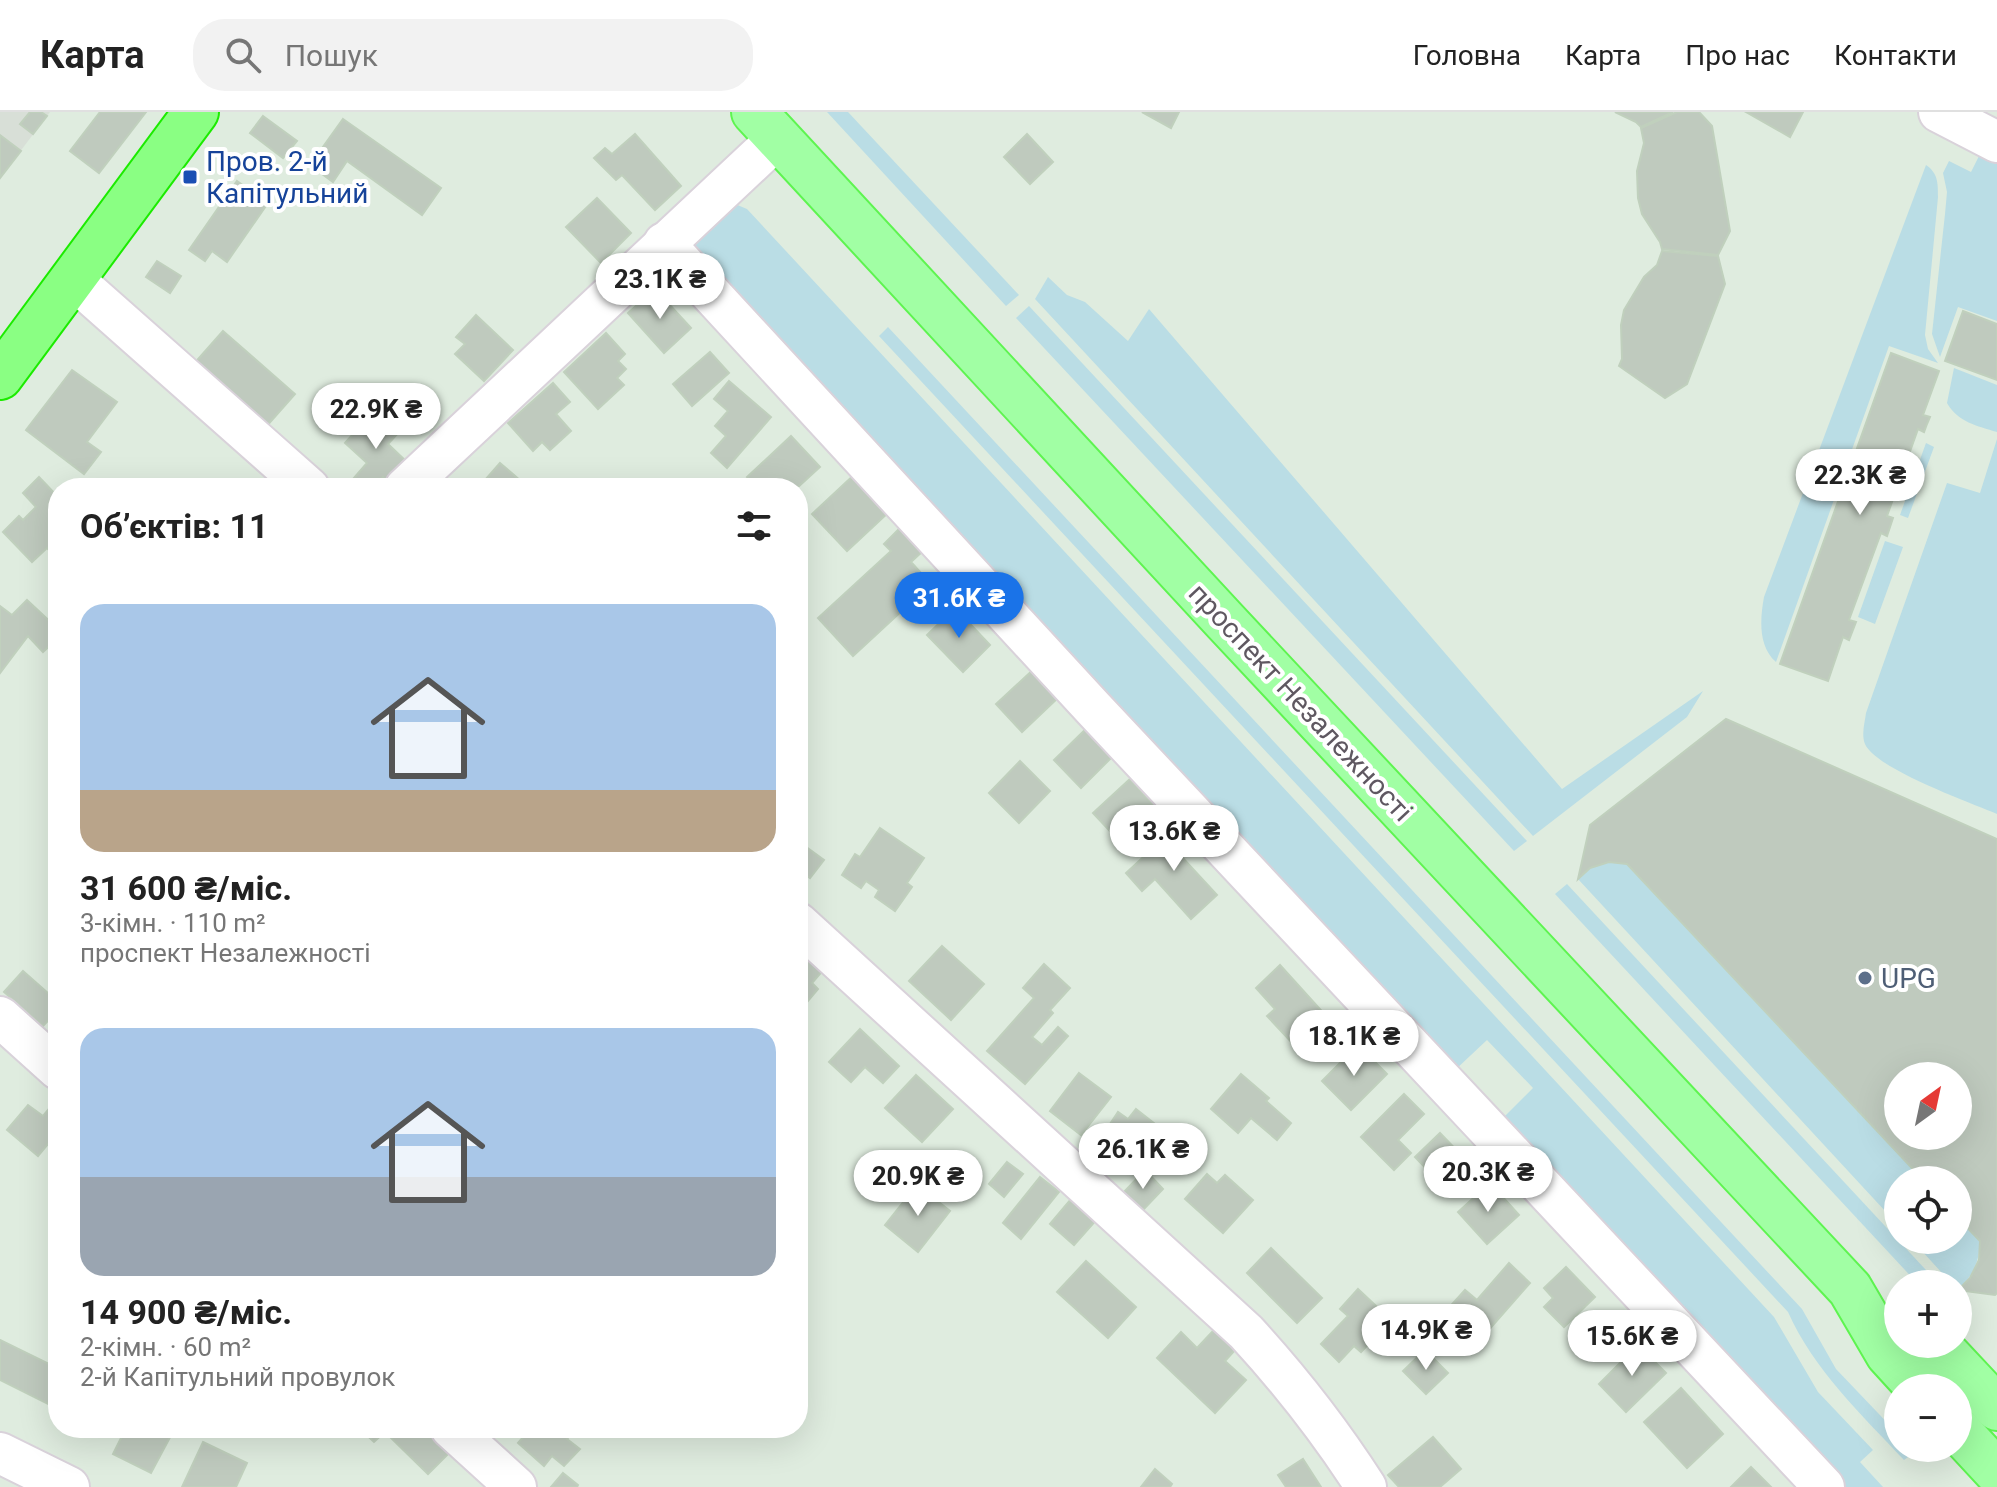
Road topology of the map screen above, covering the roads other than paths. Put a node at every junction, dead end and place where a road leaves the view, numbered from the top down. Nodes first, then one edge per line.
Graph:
1 (196, 112) edge
2 (1939, 112) edge
3 (766, 125) edge
4 (1997, 142) edge
5 (664, 243) junction
6 (73, 279) junction
7 (0, 377) edge
8 (298, 478) edge
9 (416, 478) edge
10 (808, 932) edge
11 (0, 1017) edge
12 (48, 1060) edge
13 (1850, 1289) junction
14 (1884, 1306) edge
15 (1950, 1358) edge
16 (1906, 1374) edge
17 (1997, 1408) edge
18 (462, 1438) edge
19 (1972, 1445) edge
20 (0, 1453) edge
21 (1997, 1472) edge
22 (69, 1487) edge
23 (516, 1487) edge
24 (1366, 1487) edge
25 (1824, 1487) edge

1 - 6 highway
2 - 4 street
3 - 5 street
3 - 13 main road, проспект Незалежності
5 - 9 street
5 - 25 street
6 - 7 highway
6 - 8 street
10 - 24 street
11 - 12 street
13 - 14 main road, проспект Незалежності
13 - 16 main road, проспект Незалежності
15 - 17 main road
18 - 23 street
19 - 21 main road
20 - 22 street

